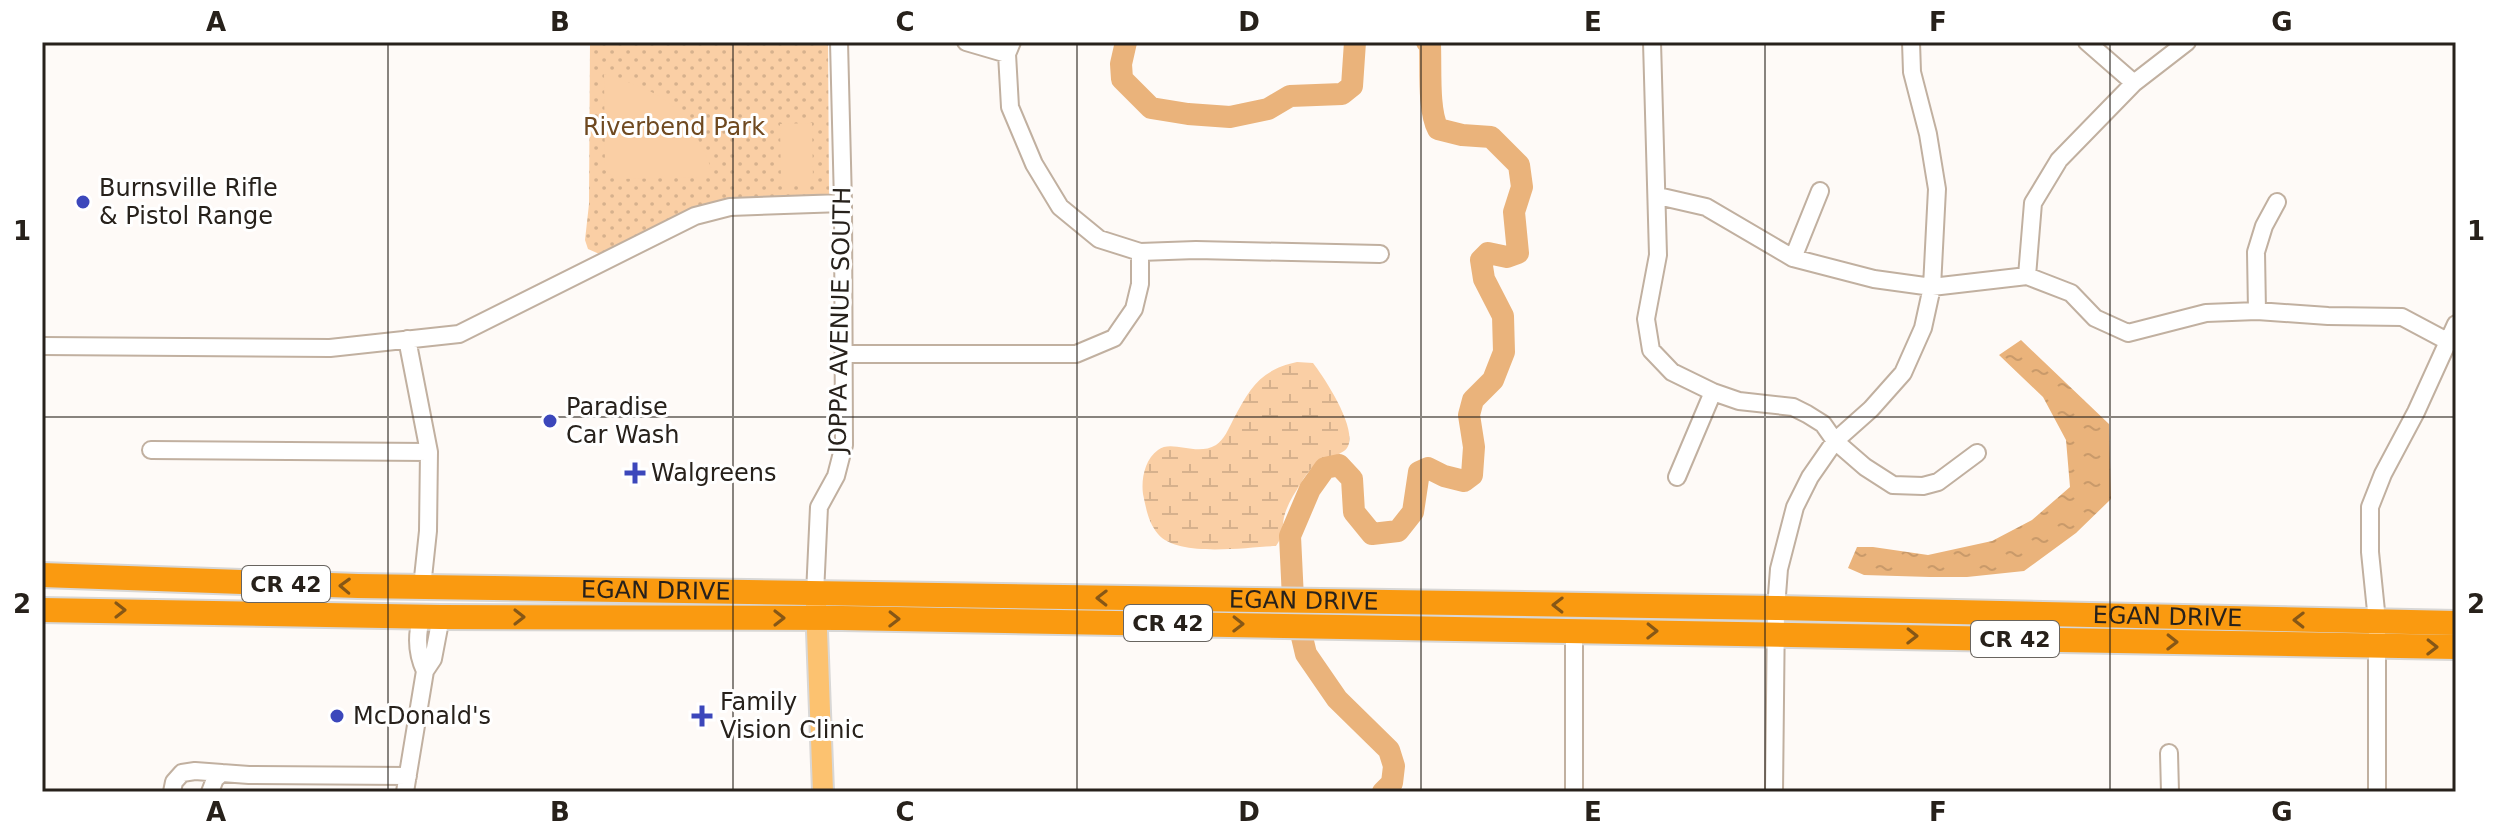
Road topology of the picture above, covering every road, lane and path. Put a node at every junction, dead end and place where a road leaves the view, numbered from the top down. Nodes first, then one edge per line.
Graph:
1 (839, 42) edge
2 (966, 42) edge
3 (1652, 42) edge
4 (1911, 42) edge
5 (2087, 42) edge
6 (2187, 42) edge
7 (1010, 48) edge
8 (2134, 83) junction
9 (1820, 191) dead end
10 (1658, 196) junction
11 (2277, 202) dead end
12 (843, 203) junction
13 (1140, 252) junction
14 (1380, 254) dead end
15 (1793, 258) junction
16 (2027, 276) junction
17 (1932, 287) junction
18 (2257, 311) junction
19 (2456, 324) edge
20 (407, 339) junction
21 (2449, 342) junction
22 (42, 346) edge
23 (845, 354) junction
24 (1713, 392) junction
25 (1835, 441) junction
26 (151, 450) dead end
27 (429, 452) junction
28 (1977, 453) dead end
29 (1677, 477) dead end
30 (42, 575) edge
31 (150, 579) junction
32 (42, 587) edge
33 (422, 587) junction
34 (635, 590) junction
35 (816, 606) junction
36 (1776, 608) junction
37 (42, 610) edge
38 (215, 611) junction
39 (432, 616) junction
40 (2456, 623) edge
41 (1574, 630) junction
42 (1776, 634) junction
43 (2376, 634) junction
44 (2456, 647) edge
45 (2169, 753) dead end
46 (222, 773) junction
47 (407, 784) edge
48 (172, 792) edge
49 (210, 792) edge
50 (823, 792) edge
51 (1574, 792) edge
52 (1774, 792) edge
53 (2170, 792) edge
54 (2377, 792) edge

1 - 12 street, JOPPA AVENUE SOUTH
2 - 7 street
3 - 10 street
4 - 17 street
5 - 8 street
6 - 8 street
7 - 13 street
8 - 16 street
9 - 15 street
10 - 15 street
10 - 24 street
11 - 18 street
12 - 20 street
12 - 23 street, JOPPA AVENUE SOUTH
13 - 14 street
13 - 23 street
15 - 17 street
16 - 17 street
16 - 18 street
17 - 25 street
18 - 21 street
19 - 21 street
20 - 22 street
20 - 27 street
21 - 43 street
23 - 35 street, JOPPA AVENUE SOUTH
24 - 25 street
24 - 29 street
25 - 28 street
25 - 36 street
26 - 27 street
27 - 33 street
30 - 31 highway, CR 42
31 - 32 highway
33 -> 31 highway, EGAN DRIVE / CR 42
33 - 34 highway, EGAN DRIVE / CR 42
33 - 38 highway
34 - 35 highway, EGAN DRIVE / CR 42
34 - 39 highway
36 -> 35 highway, EGAN DRIVE / CR 42
39 -> 35 highway, EGAN DRIVE / CR 42
35 -> 41 highway, EGAN DRIVE / CR 42
35 - 50 main road
36 - 42 street
43 -> 36 highway, EGAN DRIVE / CR 42
37 -> 38 highway, CR 42
38 - 39 highway, EGAN DRIVE / CR 42
39 - 47 street
40 - 43 highway, EGAN DRIVE / CR 42
41 -> 42 highway, EGAN DRIVE / CR 42
41 - 51 street
42 -> 43 highway, EGAN DRIVE / CR 42
42 - 52 street
43 -> 44 highway, EGAN DRIVE / CR 42
43 - 54 street
45 - 53 street
46 - 47 street
46 - 48 street
46 - 49 street

